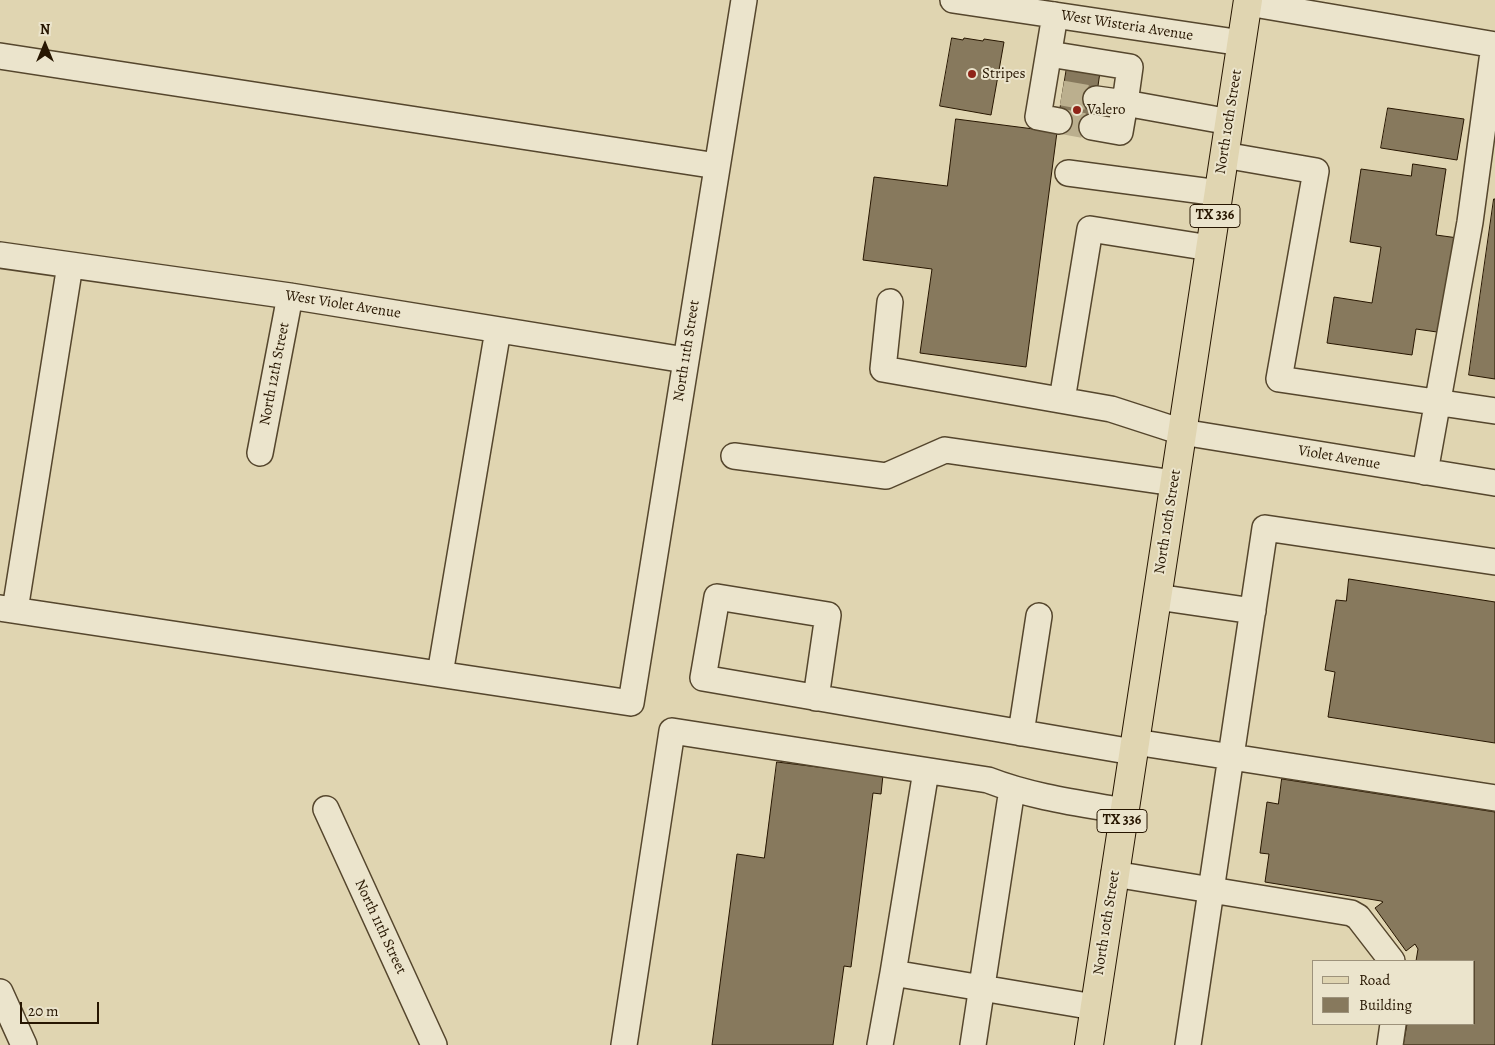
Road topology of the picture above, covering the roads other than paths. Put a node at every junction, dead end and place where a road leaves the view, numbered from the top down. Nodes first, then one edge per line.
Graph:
1 (744, 0) edge
2 (953, 0) edge
3 (1248, 1) edge
4 (984, 2) edge
5 (1055, 15) junction
6 (1135, 27) junction
7 (1242, 43) junction
8 (1495, 45) edge
9 (1049, 54) junction
10 (0, 56) edge
11 (1130, 66) junction
12 (1096, 98) tunnel mouth
13 (1125, 103) junction
14 (1059, 121) tunnel mouth
15 (1230, 122) junction
16 (1092, 127) tunnel mouth
17 (1224, 155) junction
18 (717, 166) junction
19 (1068, 172) dead end
20 (1218, 193) junction
21 (1210, 248) junction
22 (0, 255) edge
23 (70, 265) junction
24 (290, 296) junction
25 (890, 302) dead end
26 (498, 330) junction
27 (685, 360) junction
28 (1062, 400) junction
29 (1437, 402) junction
30 (1495, 411) edge
31 (1182, 432) junction
32 (260, 453) dead end
33 (734, 456) dead end
34 (1425, 472) junction
35 (1174, 483) junction
36 (1495, 483) edge
37 (1495, 562) edge
38 (1157, 597) junction
39 (7, 609) edge
40 (1252, 611) junction
41 (1039, 616) dead end
42 (440, 674) junction
43 (816, 698) junction
44 (1022, 733) junction
45 (1134, 747) junction
46 (1231, 757) junction
47 (926, 771) junction
48 (1012, 789) junction
49 (1495, 798) edge
50 (326, 809) dead end
51 (1124, 810) junction
52 (1114, 874) junction
53 (1212, 890) junction
54 (1391, 960) edge
55 (893, 973) junction
56 (981, 988) junction
57 (0, 992) edge
58 (1094, 1008) junction
59 (1393, 1025) edge
60 (24, 1045) edge
61 (434, 1045) edge
62 (624, 1045) edge
63 (880, 1045) edge
64 (973, 1045) edge
65 (1089, 1045) edge
66 (1188, 1045) edge
67 (1390, 1045) edge

1 - 18 street, North 11th Street
2 - 4 street, West Wisteria Avenue
3 - 7 main road, North 10th Street / TX 336
3 - 8 street
4 - 5 street, West Wisteria Avenue
5 - 6 street, West Wisteria Avenue
5 - 9 street
6 - 7 street, West Wisteria Avenue
6 - 11 street
7 - 15 main road, North 10th Street / TX 336
8 - 29 street
9 - 11 street
9 - 14 street
10 - 18 street
11 - 13 street
12 - 13 street
13 - 15 street
13 - 16 street
15 - 17 main road, North 10th Street / TX 336
17 - 20 main road, North 10th Street / TX 336
17 - 29 street
18 - 27 street, North 11th Street
19 - 20 street
20 - 21 main road, North 10th Street / TX 336
21 - 28 street
21 - 31 main road, North 10th Street / TX 336
22 - 23 street, West Violet Avenue
23 - 24 street, West Violet Avenue
23 - 39 street
24 - 26 street, West Violet Avenue
24 - 32 street, North 12th Street
25 - 28 street, Violet Avenue
26 - 27 street, West Violet Avenue
26 - 42 street
27 - 42 street, North 11th Street
28 - 31 street, Violet Avenue
29 - 30 street
29 - 34 street
31 - 34 street, Violet Avenue
31 - 35 main road, North 10th Street / TX 336
33 - 35 street
34 - 36 street, Violet Avenue
35 - 38 main road, North 10th Street / TX 336
37 - 40 street
38 - 40 street
38 - 45 main road, North 10th Street / TX 336
39 - 42 street
40 - 46 street
41 - 44 street
43 - 43 street
43 - 44 street
44 - 45 street
45 - 46 street
45 - 51 main road, North 10th Street / TX 336
46 - 49 street
46 - 53 street
47 - 48 street
47 - 55 street
47 - 62 street
48 - 51 street
48 - 56 street
50 - 61 street, North 11th Street
51 - 52 main road, North 10th Street / TX 336
52 - 53 street
52 - 58 main road, North 10th Street / TX 336
53 - 54 street
53 - 66 street
55 - 56 street
55 - 63 street
56 - 58 street
56 - 64 street
57 - 60 street
58 - 65 main road, North 10th Street / TX 336
59 - 67 street

